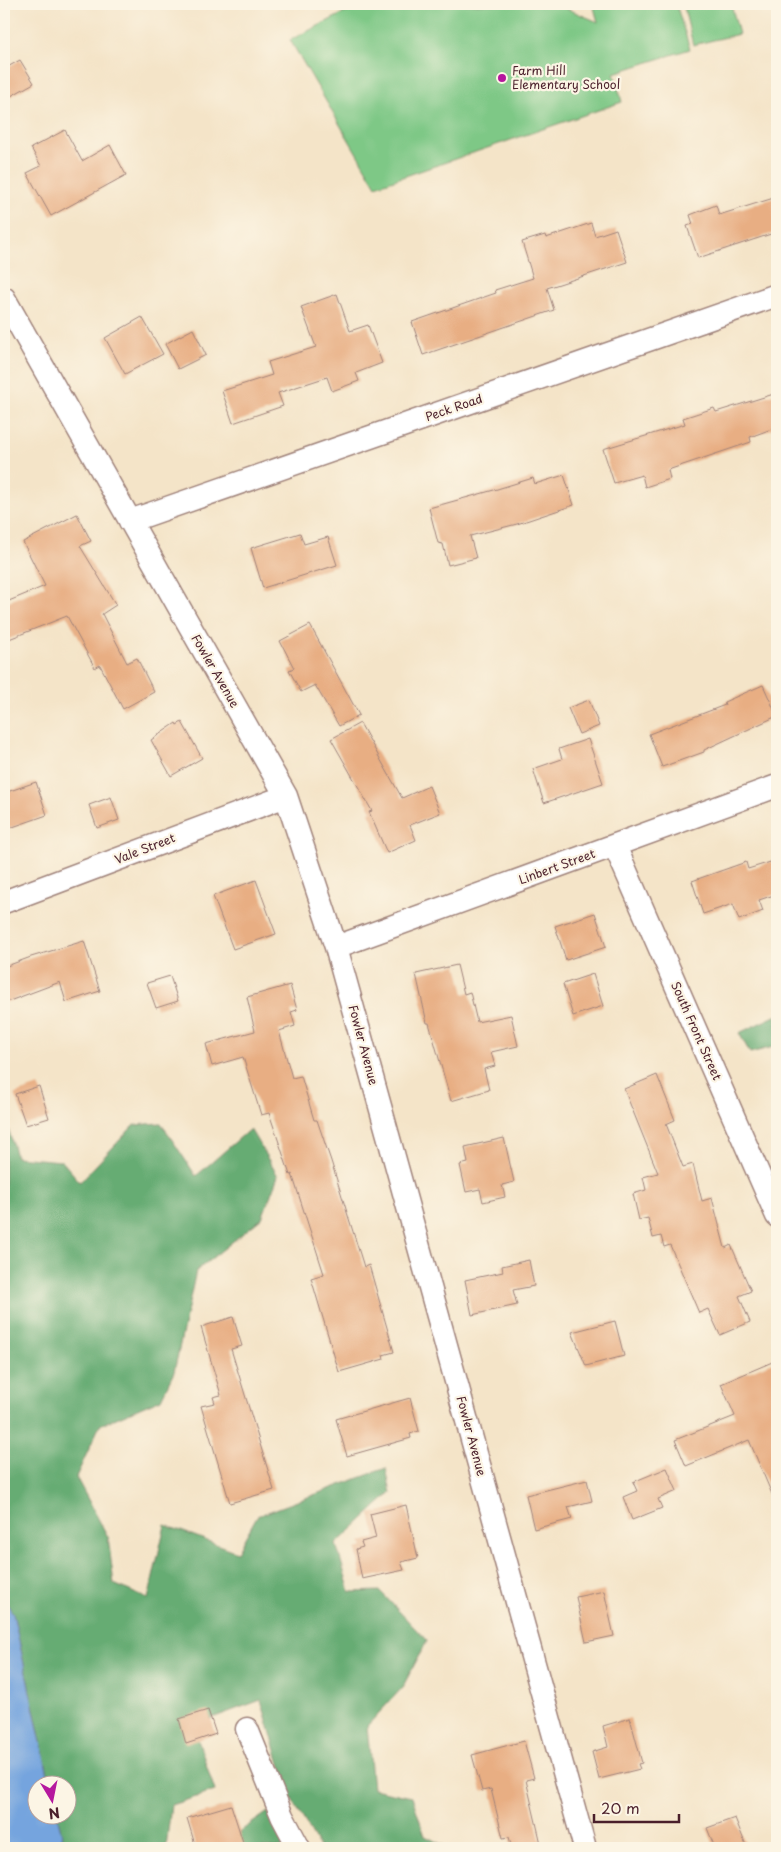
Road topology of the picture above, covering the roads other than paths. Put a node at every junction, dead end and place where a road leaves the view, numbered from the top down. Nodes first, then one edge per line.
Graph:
1 (777, 295) edge
2 (4, 298) edge
3 (130, 522) junction
4 (777, 786) edge
5 (286, 796) junction
6 (615, 846) junction
7 (4, 902) edge
8 (336, 947) junction
9 (777, 1216) edge
10 (247, 1729) dead end
11 (299, 1848) edge
12 (585, 1848) edge

1 - 3 street, Peck Road
2 - 3 street, Fowler Avenue
3 - 5 street, Fowler Avenue
4 - 6 street, Linbert Street
5 - 7 street, Vale Street
5 - 8 street, Fowler Avenue
6 - 8 street, Linbert Street
6 - 9 street, South Front Street
8 - 12 street, Fowler Avenue
10 - 11 street

